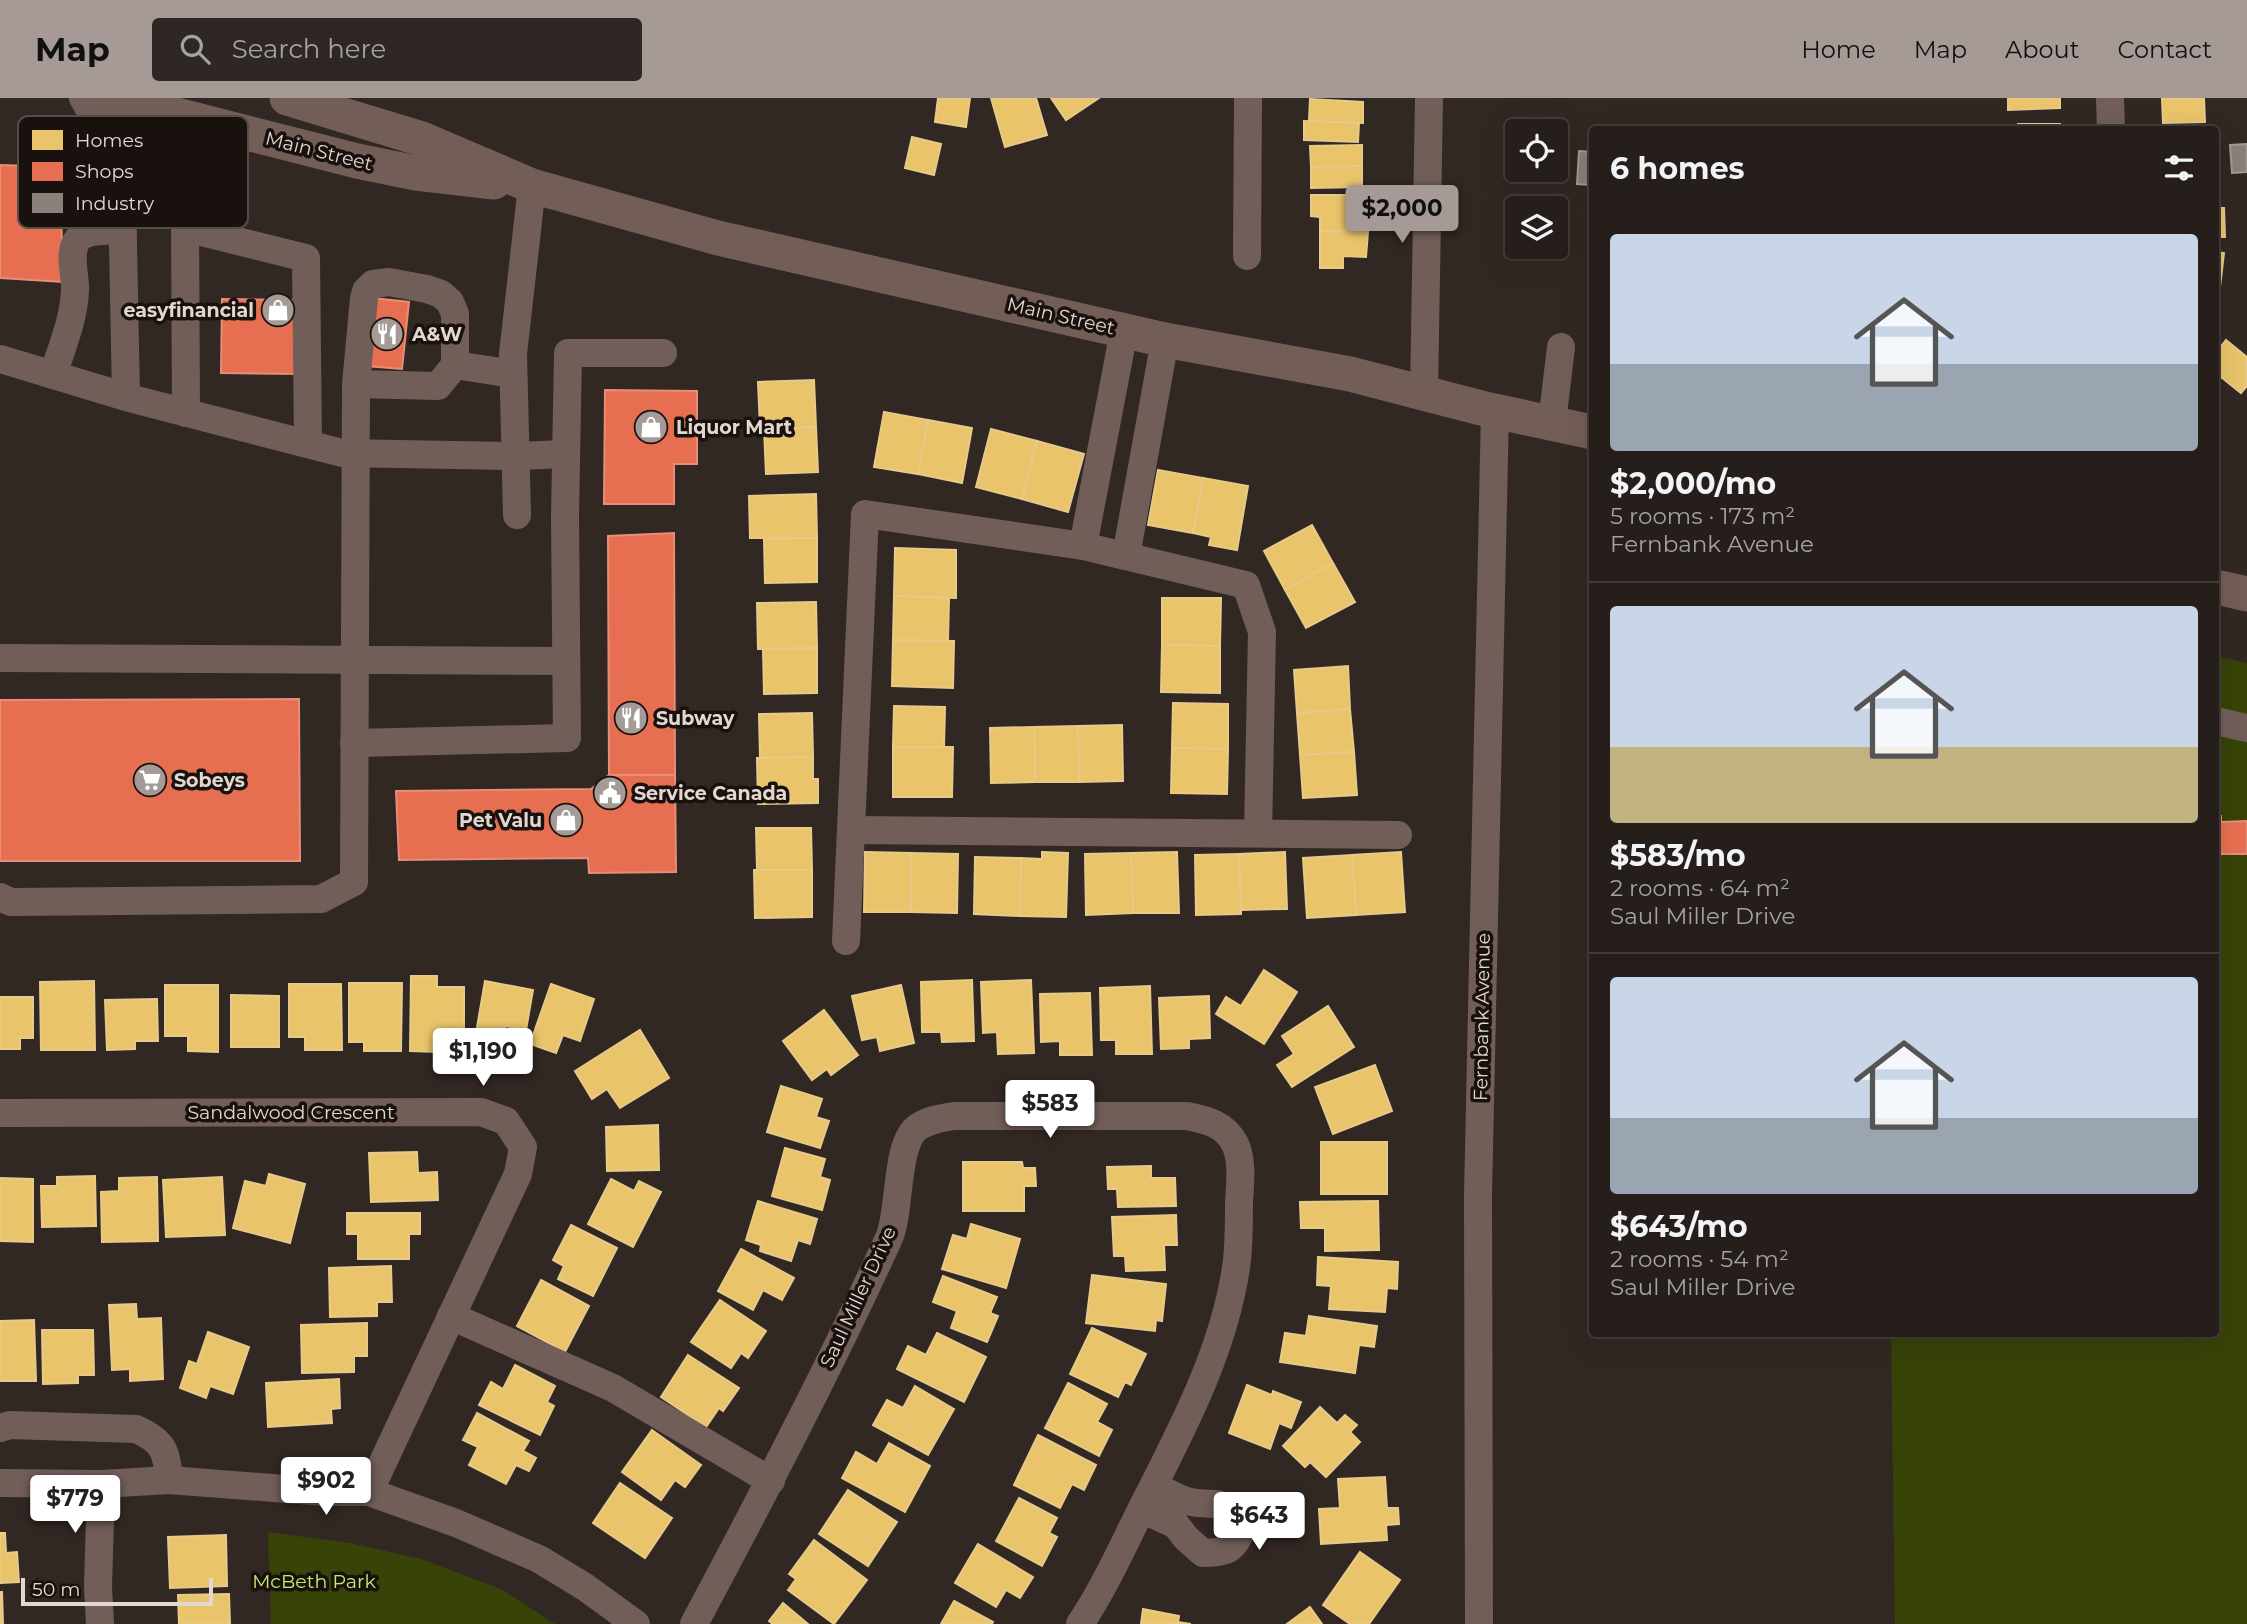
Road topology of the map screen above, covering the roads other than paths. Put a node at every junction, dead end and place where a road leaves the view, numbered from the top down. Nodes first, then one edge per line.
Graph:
1 (83, 98) edge
2 (110, 98) edge
3 (288, 98) edge
4 (1248, 98) edge
5 (1429, 98) edge
6 (2110, 98) edge
7 (93, 116) edge
8 (182, 116) edge
9 (2111, 126) edge
10 (248, 133) edge
11 (532, 186) junction
12 (185, 228) joint
13 (122, 230) joint
14 (1247, 256) dead end
15 (1124, 331) junction
16 (1165, 340) junction
17 (1561, 347) dead end
18 (663, 353) dead end
19 (0, 359) edge
20 (455, 365) junction
21 (513, 374) junction
22 (53, 375) junction
23 (356, 384) junction
24 (1424, 394) junction
25 (126, 397) junction
26 (1495, 410) junction
27 (186, 413) junction
28 (1552, 423) junction
29 (1589, 431) edge
30 (308, 444) junction
31 (356, 453) junction
32 (566, 454) junction
33 (516, 456) junction
34 (517, 515) dead end
35 (1083, 546) junction
36 (1126, 556) junction
37 (2219, 588) edge
38 (2247, 594) edge
39 (0, 658) edge
40 (355, 659) junction
41 (566, 661) junction
42 (2219, 722) edge
43 (2247, 728) edge
44 (354, 743) junction
45 (851, 830) junction
46 (1258, 833) junction
47 (1398, 835) dead end
48 (0, 897) edge
49 (846, 941) dead end
50 (0, 1113) edge
51 (451, 1316) junction
52 (0, 1428) edge
53 (169, 1480) junction
54 (771, 1481) junction
55 (0, 1483) edge
56 (101, 1484) junction
57 (369, 1492) junction
58 (98, 1587) junction
59 (87, 1624) edge
60 (100, 1624) edge
61 (636, 1624) edge
62 (694, 1624) edge
63 (1080, 1624) edge
64 (1479, 1624) edge

1 - 7 street
2 - 8 main road, Main Street
3 - 11 main road, Main Street
4 - 14 street
5 - 24 street
6 - 9 street
10 - 11 main road, Main Street
11 - 15 main road, Main Street
11 - 21 street
12 - 27 street
12 - 30 street
13 - 22 street
13 - 25 street
15 - 16 main road, Main Street
15 - 35 street
16 - 24 main road, Main Street
16 - 36 street
17 - 28 street
18 - 32 street
19 - 22 street
20 - 21 street
20 - 23 street
20 - 23 street
21 - 33 street
22 - 25 street
23 - 31 street
24 - 26 main road, Main Street
25 - 27 street
26 - 28 main road, Main Street
26 - 64 street, Fernbank Avenue
27 - 30 street
28 - 29 main road, Main Street
30 - 31 street
31 - 33 street
31 - 40 street
32 - 33 street
32 - 41 street
33 - 34 street
35 - 36 street
35 - 45 street
36 - 46 street
37 - 38 main road
39 - 40 street
40 - 41 street
40 - 44 street
41 - 44 street
42 - 43 street
44 - 48 street
45 - 46 street
45 - 49 street
46 - 47 street
50 - 51 street, Sandalwood Crescent
51 - 54 street
51 - 57 street, Sandalwood Crescent
52 - 53 street
53 - 56 street
53 - 57 street
54 - 62 street, Saul Miller Drive
54 - 63 street, Saul Miller Drive
55 - 56 street
56 - 58 street
57 - 61 street
58 - 59 street
58 - 60 street

